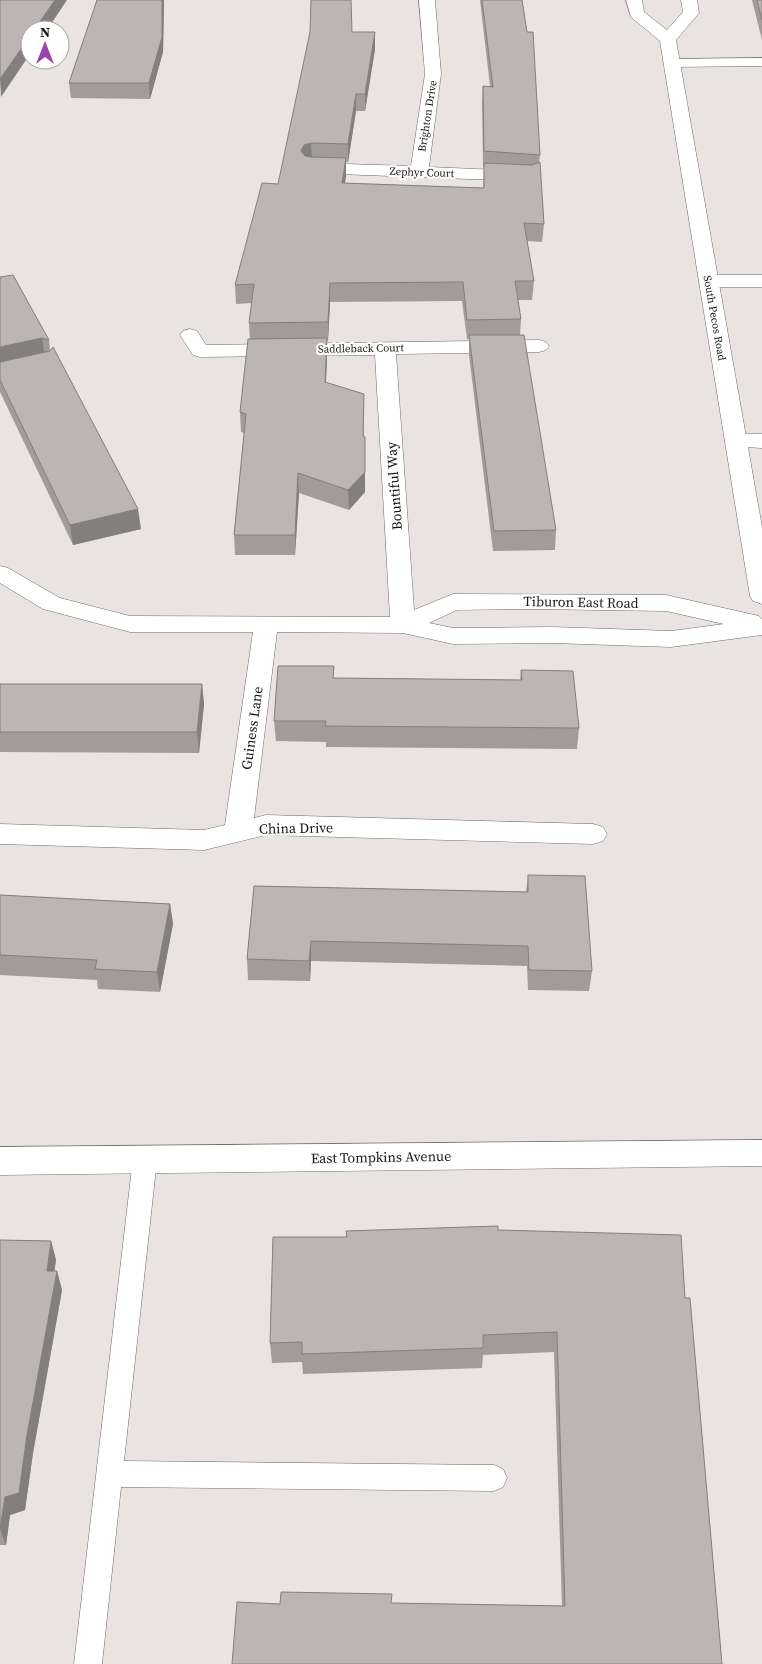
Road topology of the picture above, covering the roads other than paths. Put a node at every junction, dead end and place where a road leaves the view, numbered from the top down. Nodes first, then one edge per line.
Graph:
1 (427, 0) edge
2 (634, 0) edge
3 (688, 0) edge
4 (668, 39) junction
5 (762, 62) edge
6 (672, 63) junction
7 (312, 168) edge
8 (418, 172) junction
9 (531, 176) edge
10 (762, 280) edge
11 (709, 281) junction
12 (190, 335) dead end
13 (539, 346) dead end
14 (385, 348) junction
15 (736, 441) junction
16 (762, 441) edge
17 (0, 573) edge
18 (762, 596) edge
19 (266, 624) junction
20 (403, 624) junction
21 (762, 626) edge
22 (238, 832) junction
23 (0, 834) edge
24 (593, 834) dead end
25 (762, 1153) edge
26 (145, 1159) junction
27 (0, 1161) edge
28 (110, 1474) junction
29 (494, 1478) dead end
30 (88, 1664) edge

1 - 8 street, Brighton Drive
2 - 4 street
3 - 4 street
4 - 6 street, South Pecos Road
5 - 6 lane
6 - 11 street, South Pecos Road
7 - 8 street, Zephyr Court
8 - 9 street, Zephyr Court
10 - 11 street
11 - 15 street, South Pecos Road
12 - 14 street, Saddleback Court
13 - 14 street, Saddleback Court
14 - 20 street, Bountiful Way
15 - 16 street
15 - 18 street, South Pecos Road
17 - 19 street, Tiburon East Road
19 - 20 street, Tiburon East Road
19 - 22 street, Guiness Lane
20 - 21 street, Tiburon East Road
20 - 21 street, Tiburon East Road
22 - 23 street, China Drive
22 - 24 street, China Drive
25 - 26 street, East Tompkins Avenue
26 - 27 street, East Tompkins Avenue
26 - 28 lane
28 - 29 lane
28 - 30 lane

